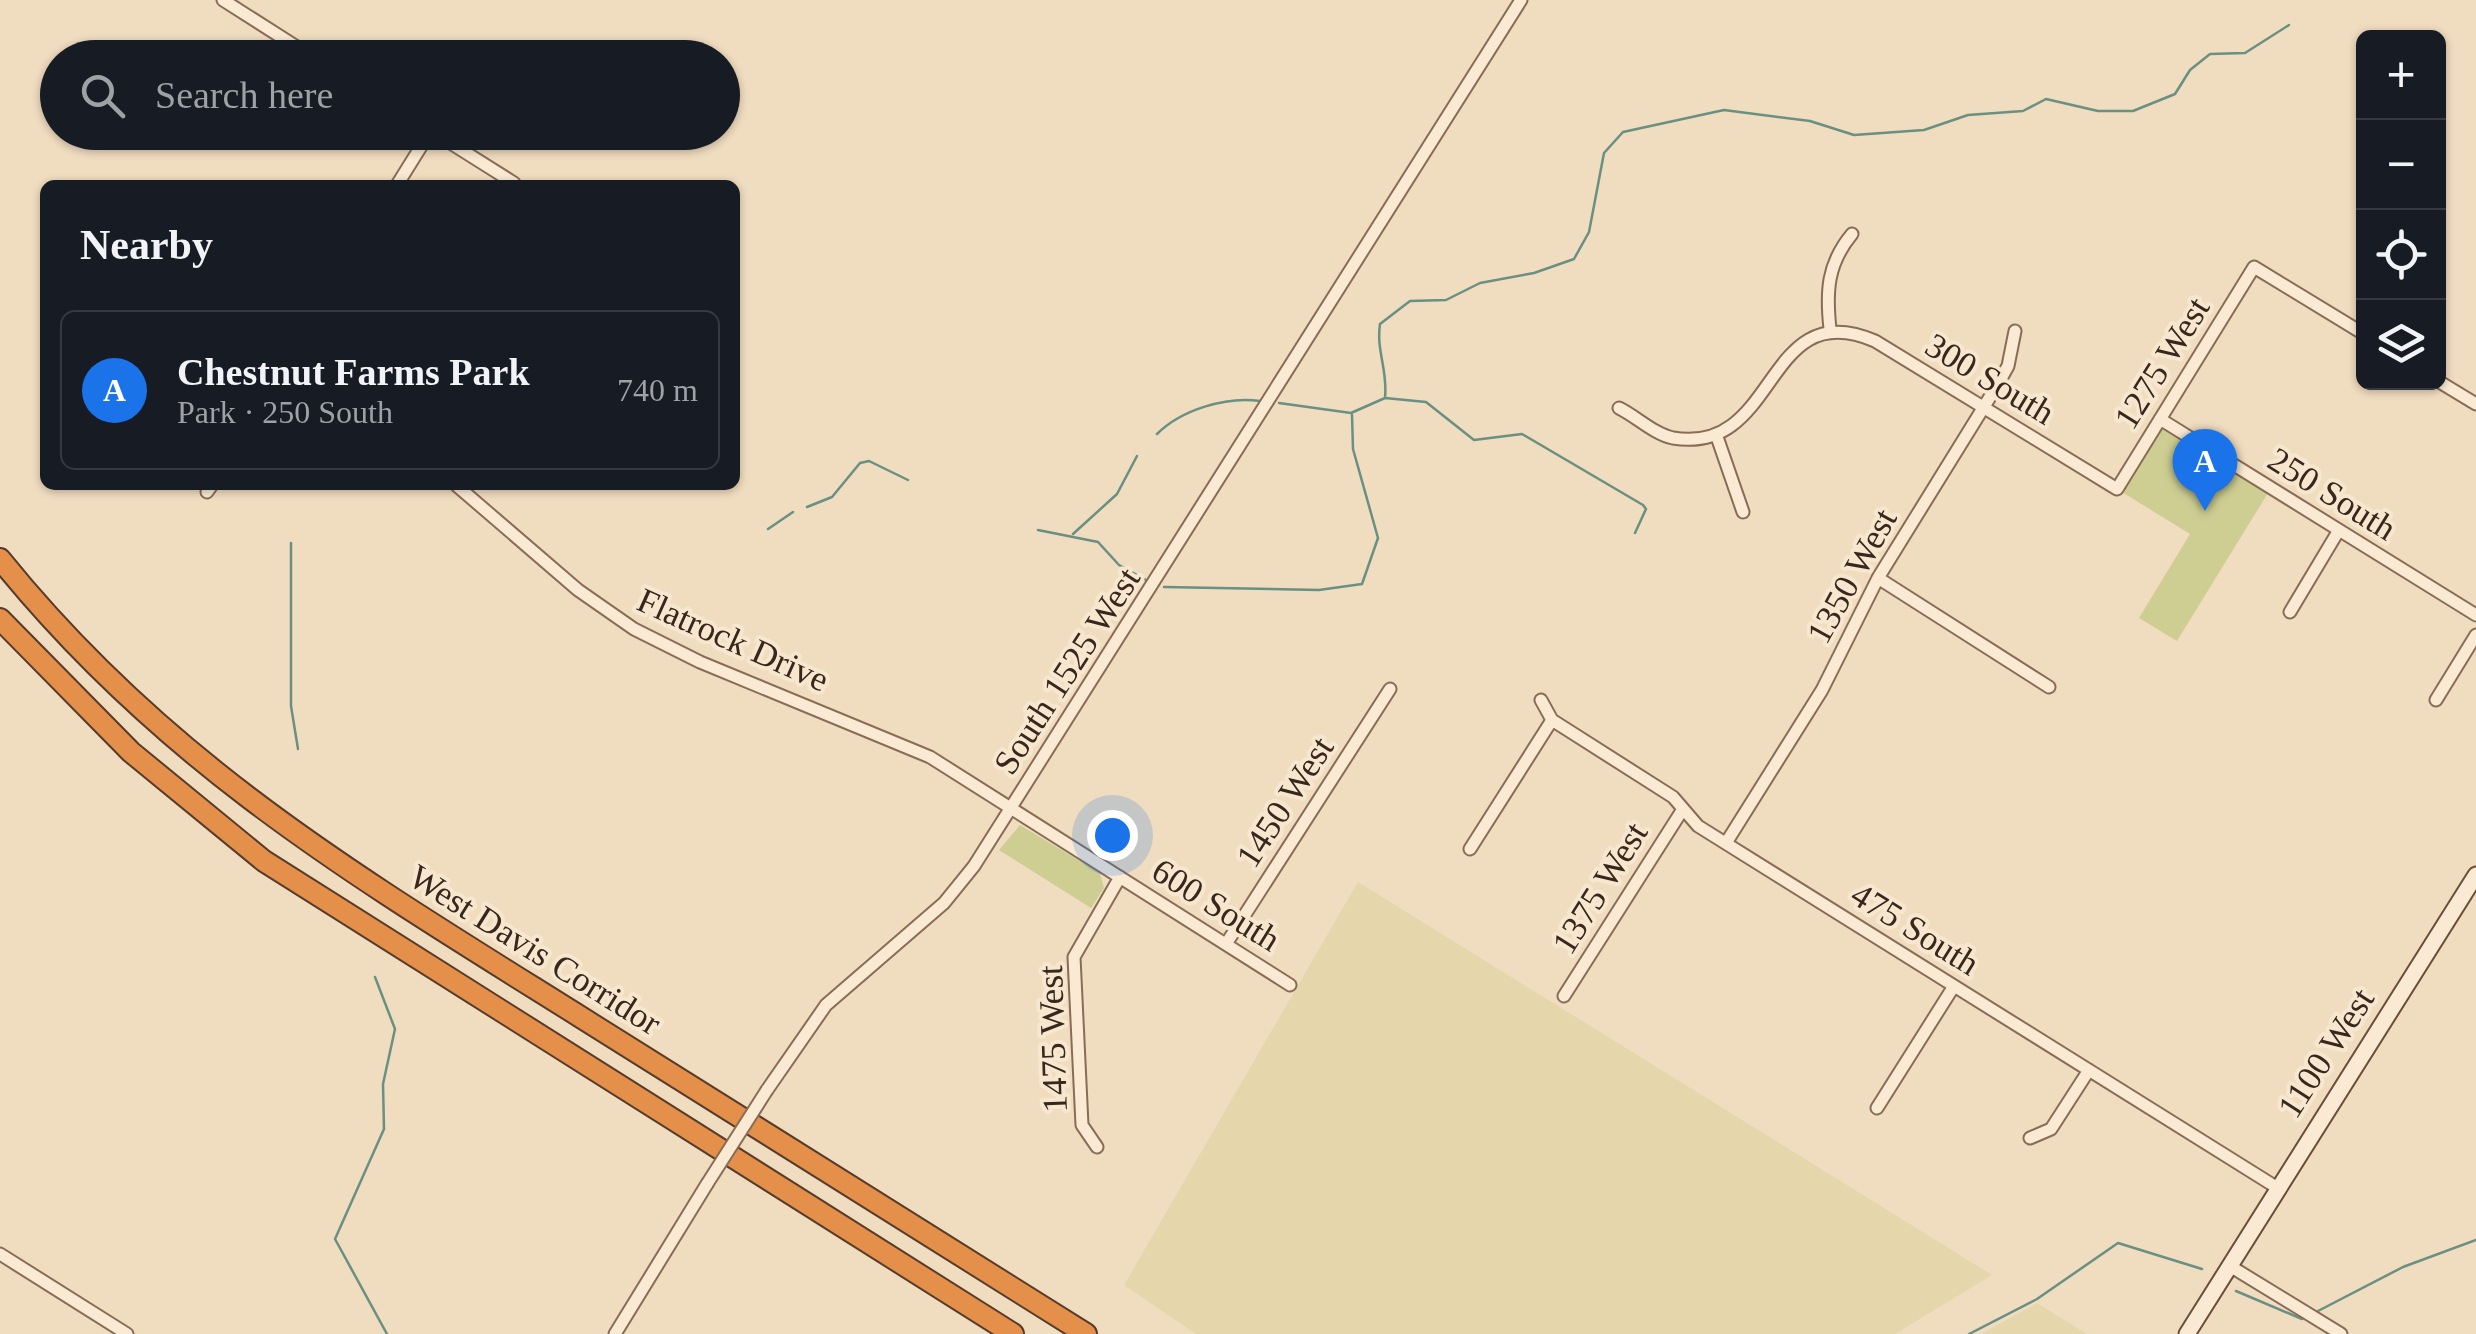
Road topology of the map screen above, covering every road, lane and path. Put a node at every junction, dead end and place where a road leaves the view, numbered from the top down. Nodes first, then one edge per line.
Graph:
1 (223, 0) edge
2 (1521, 0) edge
3 (286, 40) edge
4 (419, 150) edge
5 (460, 150) edge
6 (400, 180) edge
7 (508, 180) edge
8 (1852, 234) dead end
9 (2356, 329) edge
10 (1830, 330) junction
11 (2016, 331) dead end
12 (2446, 385) edge
13 (2476, 404) edge
14 (1619, 408) dead end
15 (1984, 408) junction
16 (2160, 420) junction
17 (1716, 434) junction
18 (2117, 489) joint
19 (462, 490) edge
20 (1744, 512) dead end
21 (2338, 530) junction
22 (0, 559) edge
23 (1878, 578) junction
24 (2290, 612) dead end
25 (2476, 616) edge
26 (0, 618) edge
27 (2476, 635) edge
28 (2049, 687) dead end
29 (1390, 689) dead end
30 (1541, 700) dead end
31 (2436, 700) dead end
32 (1552, 720) junction
33 (1012, 808) junction
34 (1682, 809) junction
35 (1726, 843) junction
36 (1470, 849) dead end
37 (2476, 875) edge
38 (1120, 876) junction
39 (1226, 944) junction
40 (1290, 984) dead end
41 (1954, 986) junction
42 (1564, 996) dead end
43 (2089, 1070) junction
44 (1877, 1108) dead end
45 (2030, 1138) dead end
46 (1097, 1147) dead end
47 (2276, 1188) junction
48 (0, 1254) edge
49 (2230, 1266) junction
50 (127, 1334) edge
51 (615, 1334) edge
52 (1013, 1334) edge
53 (1086, 1334) edge
54 (2188, 1334) edge
55 (2341, 1334) edge

1 - 3 street
2 - 33 street, South 1525 West
4 - 6 street
5 - 7 street
8 - 10 street
9 - 16 street, 1275 West
10 - 15 street, 300 South
10 - 17 street
11 - 15 street, 1350 West
12 - 13 street
14 - 17 street
15 - 18 street, 300 South
15 - 23 street, 1350 West
16 - 18 street, 1275 West
16 - 21 street, 250 South
17 - 20 street
19 - 33 street, Flatrock Drive
21 - 24 street
21 - 25 street, 250 South
22 - 53 highway, West Davis Corridor
23 - 28 street
23 - 35 street, 1350 West
26 - 52 highway, West Davis Corridor
27 - 31 street
29 - 39 street, 1450 West
30 - 32 street, 475 South
32 - 34 street, 475 South
32 - 36 street
33 - 38 street, 600 South
33 - 51 street, South 1525 West, bridge
34 - 35 street, 475 South
34 - 42 street, 1375 West
35 - 41 street, 475 South
37 - 47 street, 1100 West
38 - 39 street, 600 South
38 - 46 street, 1475 West
39 - 40 street, 600 South
41 - 43 street, 475 South
41 - 44 street
43 - 45 street
43 - 47 street, 475 South
47 - 49 street, 1100 West
48 - 50 street
49 - 54 street, 1100 West
49 - 55 street

